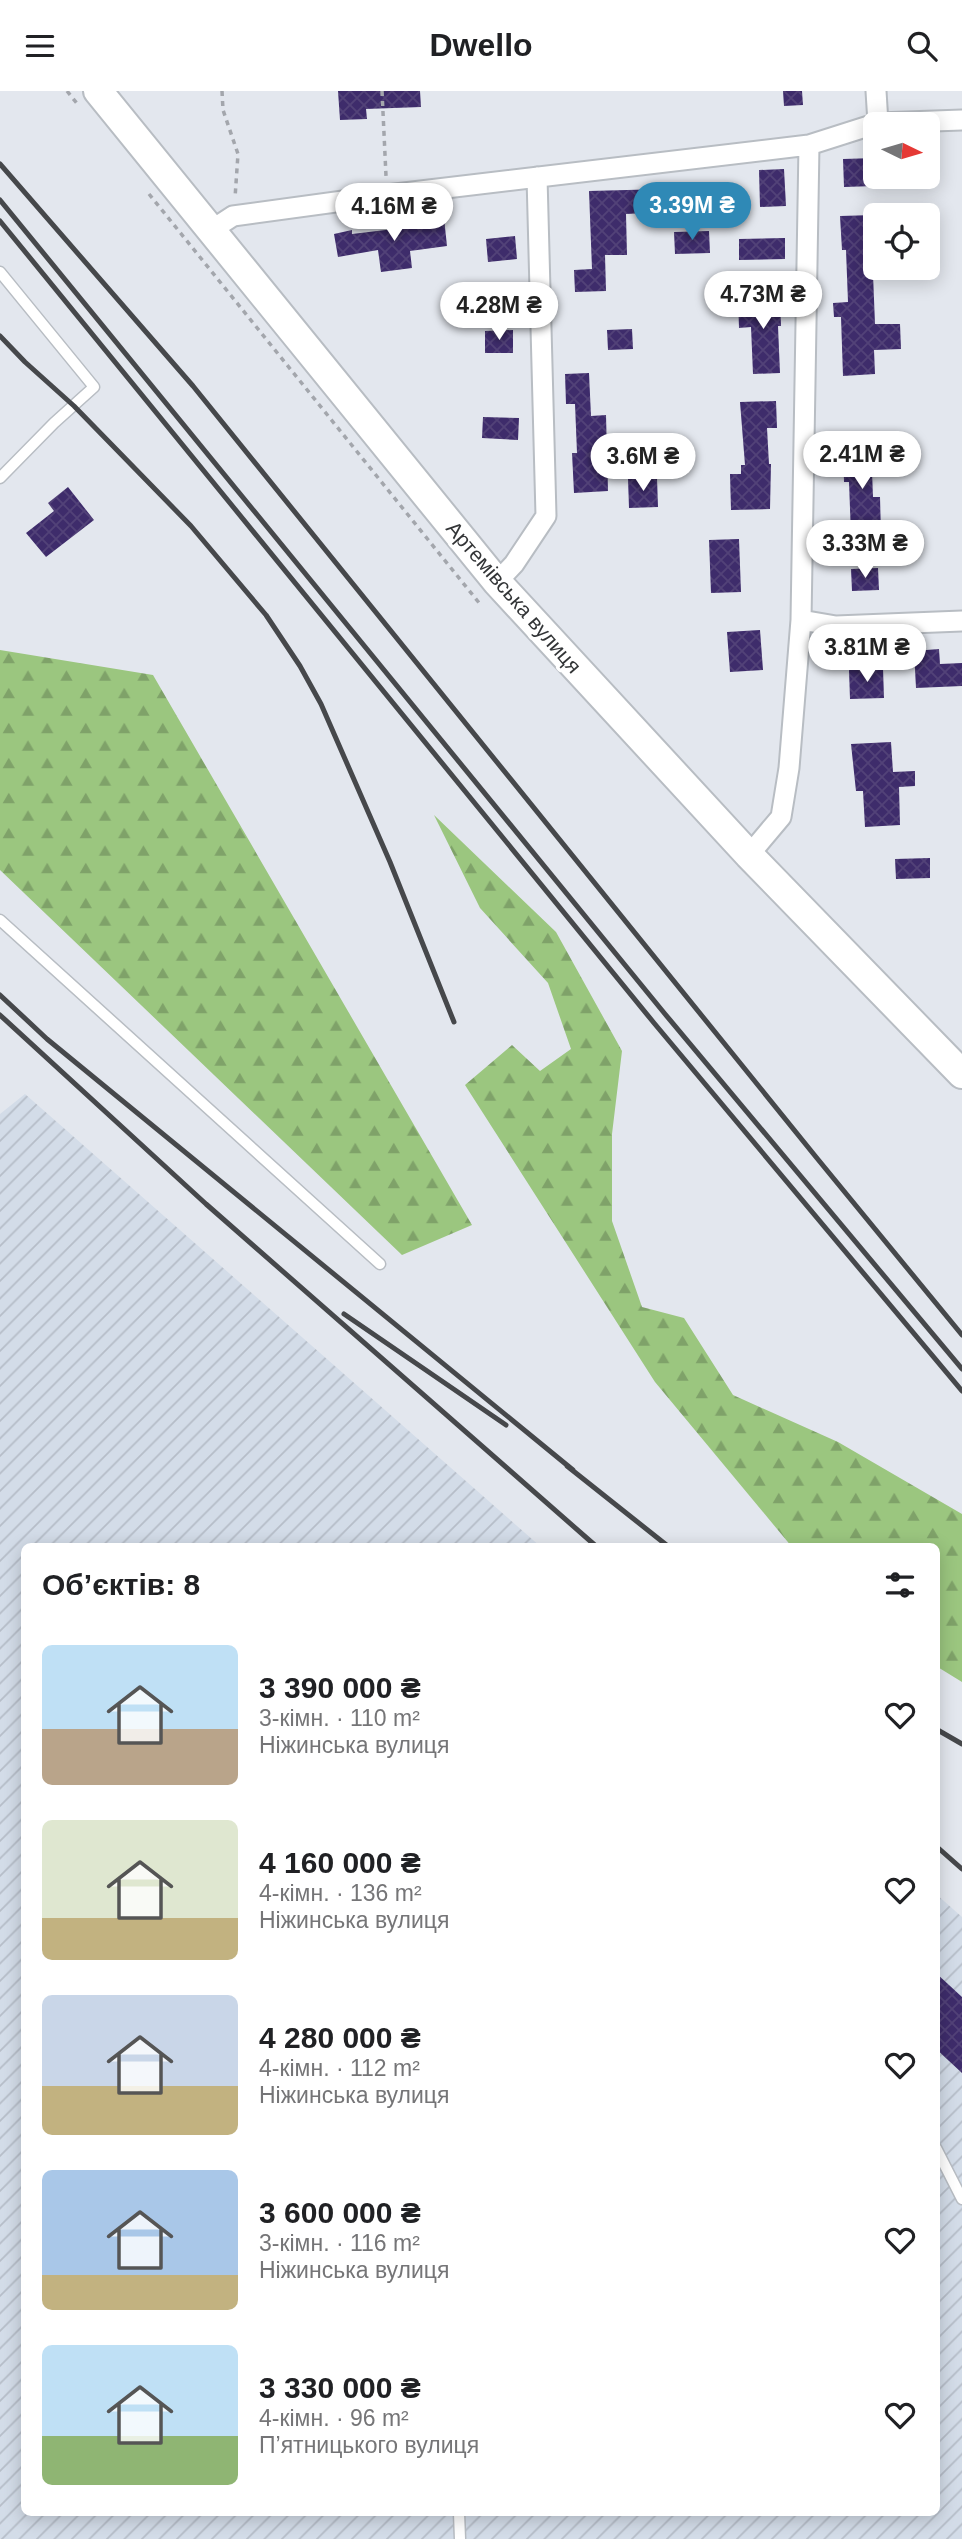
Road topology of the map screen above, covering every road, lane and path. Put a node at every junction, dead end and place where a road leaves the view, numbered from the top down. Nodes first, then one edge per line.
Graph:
1 (67, 91) edge
2 (222, 91) edge
3 (382, 91) edge
4 (876, 91) edge
5 (91, 102) edge
6 (877, 112) edge
7 (962, 120) edge
8 (940, 121) edge
9 (863, 128) edge
10 (808, 145) junction
11 (537, 177) junction
12 (144, 187) dead end
13 (387, 195) junction
14 (222, 223) junction
15 (0, 272) edge
16 (0, 478) edge
17 (488, 593) junction
18 (801, 620) junction
19 (962, 621) edge
20 (749, 855) junction
21 (0, 920) edge
22 (962, 1074) edge
23 (380, 1264) dead end
24 (940, 2156) edge
25 (962, 2199) edge
26 (459, 2516) edge
27 (460, 2539) edge

1 - 5 path
2 - 14 path
3 - 13 path
4 - 6 street
5 - 14 main road, Артемівська вулиця
7 - 8 street
9 - 10 street
10 - 11 street
10 - 18 street
11 - 13 street
11 - 17 street
12 - 17 path
13 - 14 street
14 - 17 main road, Артемівська вулиця
15 - 16 lane
17 - 20 main road, Артемівська вулиця
18 - 19 street
18 - 20 street
20 - 22 main road, Артемівська вулиця
21 - 23 lane
24 - 25 lane
26 - 27 lane

